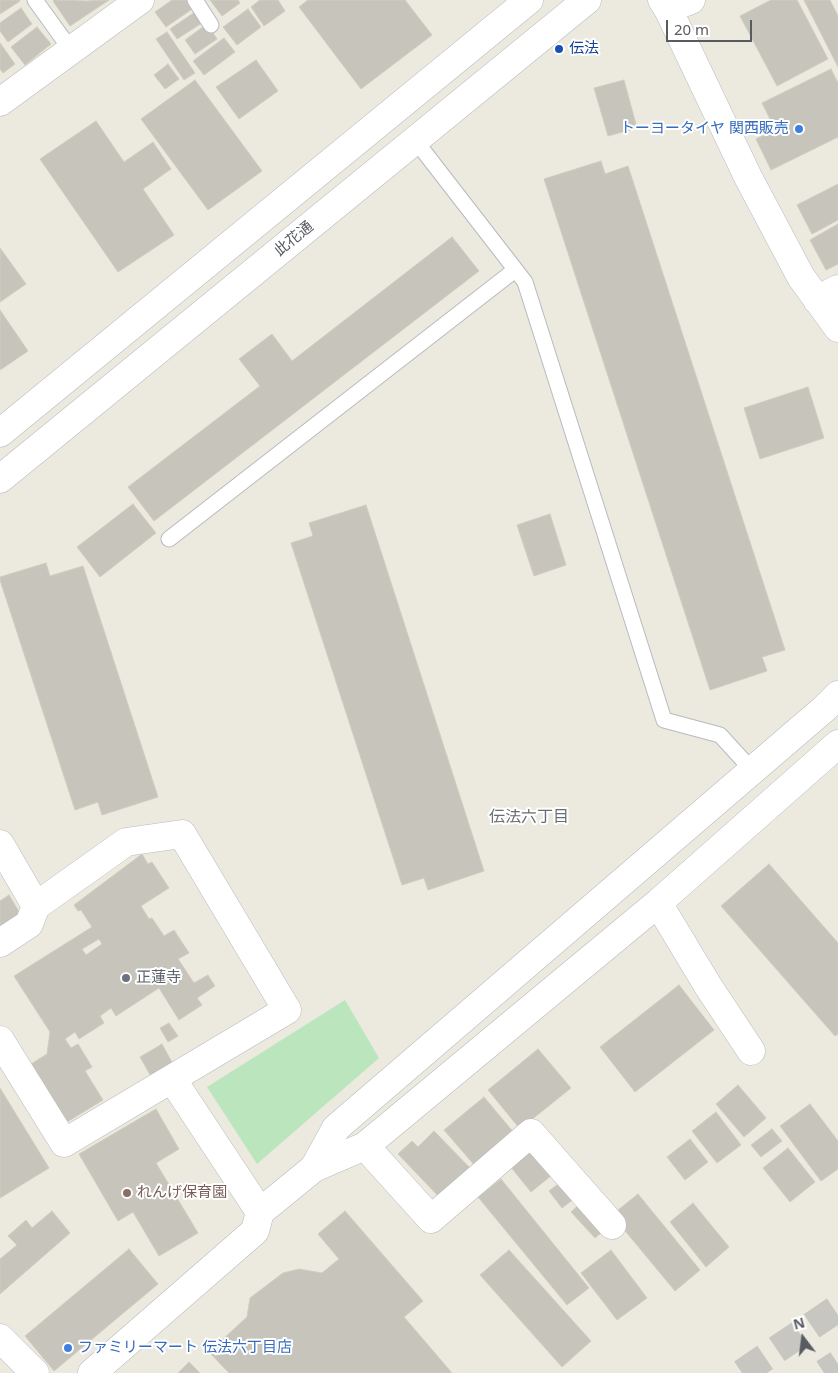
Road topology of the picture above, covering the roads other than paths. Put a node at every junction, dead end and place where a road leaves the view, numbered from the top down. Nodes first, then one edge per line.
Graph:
1 (35, 0) edge
2 (140, 0) edge
3 (195, 0) edge
4 (529, 0) edge
5 (587, 0) edge
6 (674, 3) edge
7 (211, 25) dead end
8 (71, 50) junction
9 (0, 102) edge
10 (415, 140) junction
11 (515, 270) junction
12 (828, 295) edge
13 (838, 328) edge
14 (0, 433) edge
15 (0, 478) edge
16 (169, 539) dead end
17 (838, 695) edge
18 (838, 744) edge
19 (752, 770) junction
20 (0, 844) edge
21 (658, 903) junction
22 (36, 906) junction
23 (0, 943) edge
24 (0, 1040) edge
25 (751, 1050) dead end
26 (172, 1079) junction
27 (365, 1146) junction
28 (314, 1168) junction
29 (260, 1212) junction
30 (612, 1225) dead end
31 (0, 1338) edge
32 (35, 1373) edge
33 (92, 1373) edge

1 - 8 lane
2 - 8 street
3 - 7 lane
4 - 14 street
5 - 10 street, 此花通
6 - 12 street
8 - 9 street
10 - 11 lane
10 - 15 street, 此花通
11 - 16 lane
11 - 19 lane
12 - 13 street
17 - 19 street
18 - 21 street
19 - 28 street
20 - 22 street
21 - 25 street
21 - 27 street
22 - 23 street
22 - 26 street
24 - 26 street
26 - 29 street
27 - 28 street
27 - 30 street
28 - 29 street
29 - 33 street
31 - 32 street

